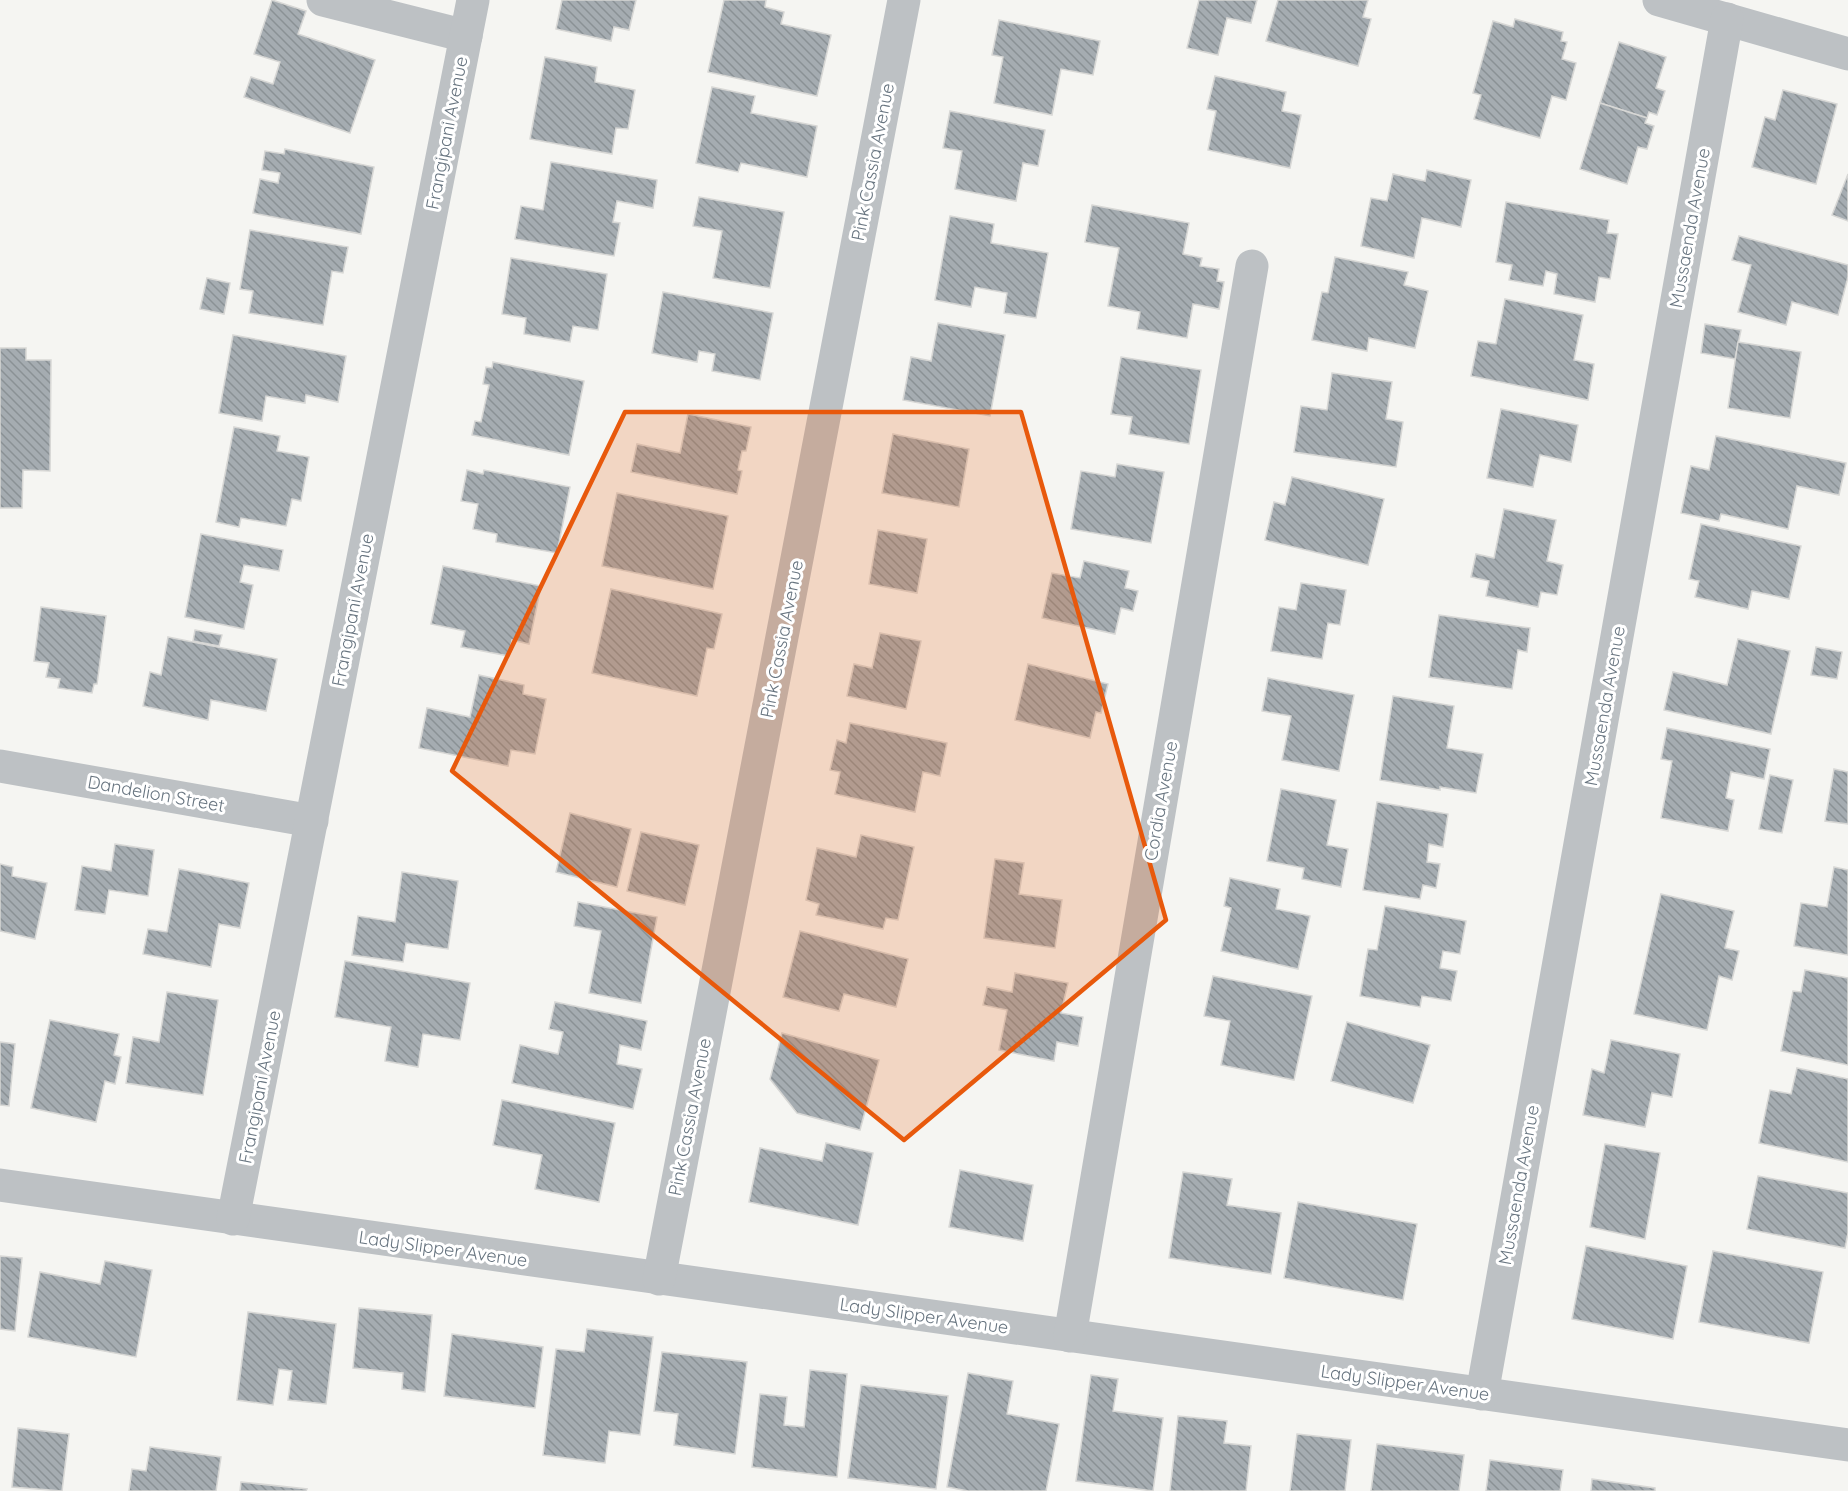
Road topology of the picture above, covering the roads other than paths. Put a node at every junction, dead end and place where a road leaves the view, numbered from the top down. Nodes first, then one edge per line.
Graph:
1 (323, 0) edge
2 (473, 0) edge
3 (904, 0) edge
4 (1659, 0) edge
5 (1728, 19) junction
6 (466, 36) junction
7 (1848, 54) edge
8 (1252, 266) dead end
9 (0, 766) edge
10 (312, 821) junction
11 (0, 1185) edge
12 (233, 1220) junction
13 (659, 1279) junction
14 (1070, 1336) junction
15 (1482, 1394) junction
16 (1848, 1445) edge

1 - 6 street
2 - 6 street, Frangipani Avenue
3 - 13 street, Pink Cassia Avenue
4 - 5 street
5 - 7 street
5 - 15 street, Mussaenda Avenue
6 - 10 street, Frangipani Avenue
8 - 14 street, Cordia Avenue
9 - 10 street, Dandelion Street
10 - 12 street, Frangipani Avenue
11 - 12 street, Lady Slipper Avenue
12 - 13 street, Lady Slipper Avenue
13 - 14 street, Lady Slipper Avenue
14 - 15 street, Lady Slipper Avenue
15 - 16 street, Lady Slipper Avenue

